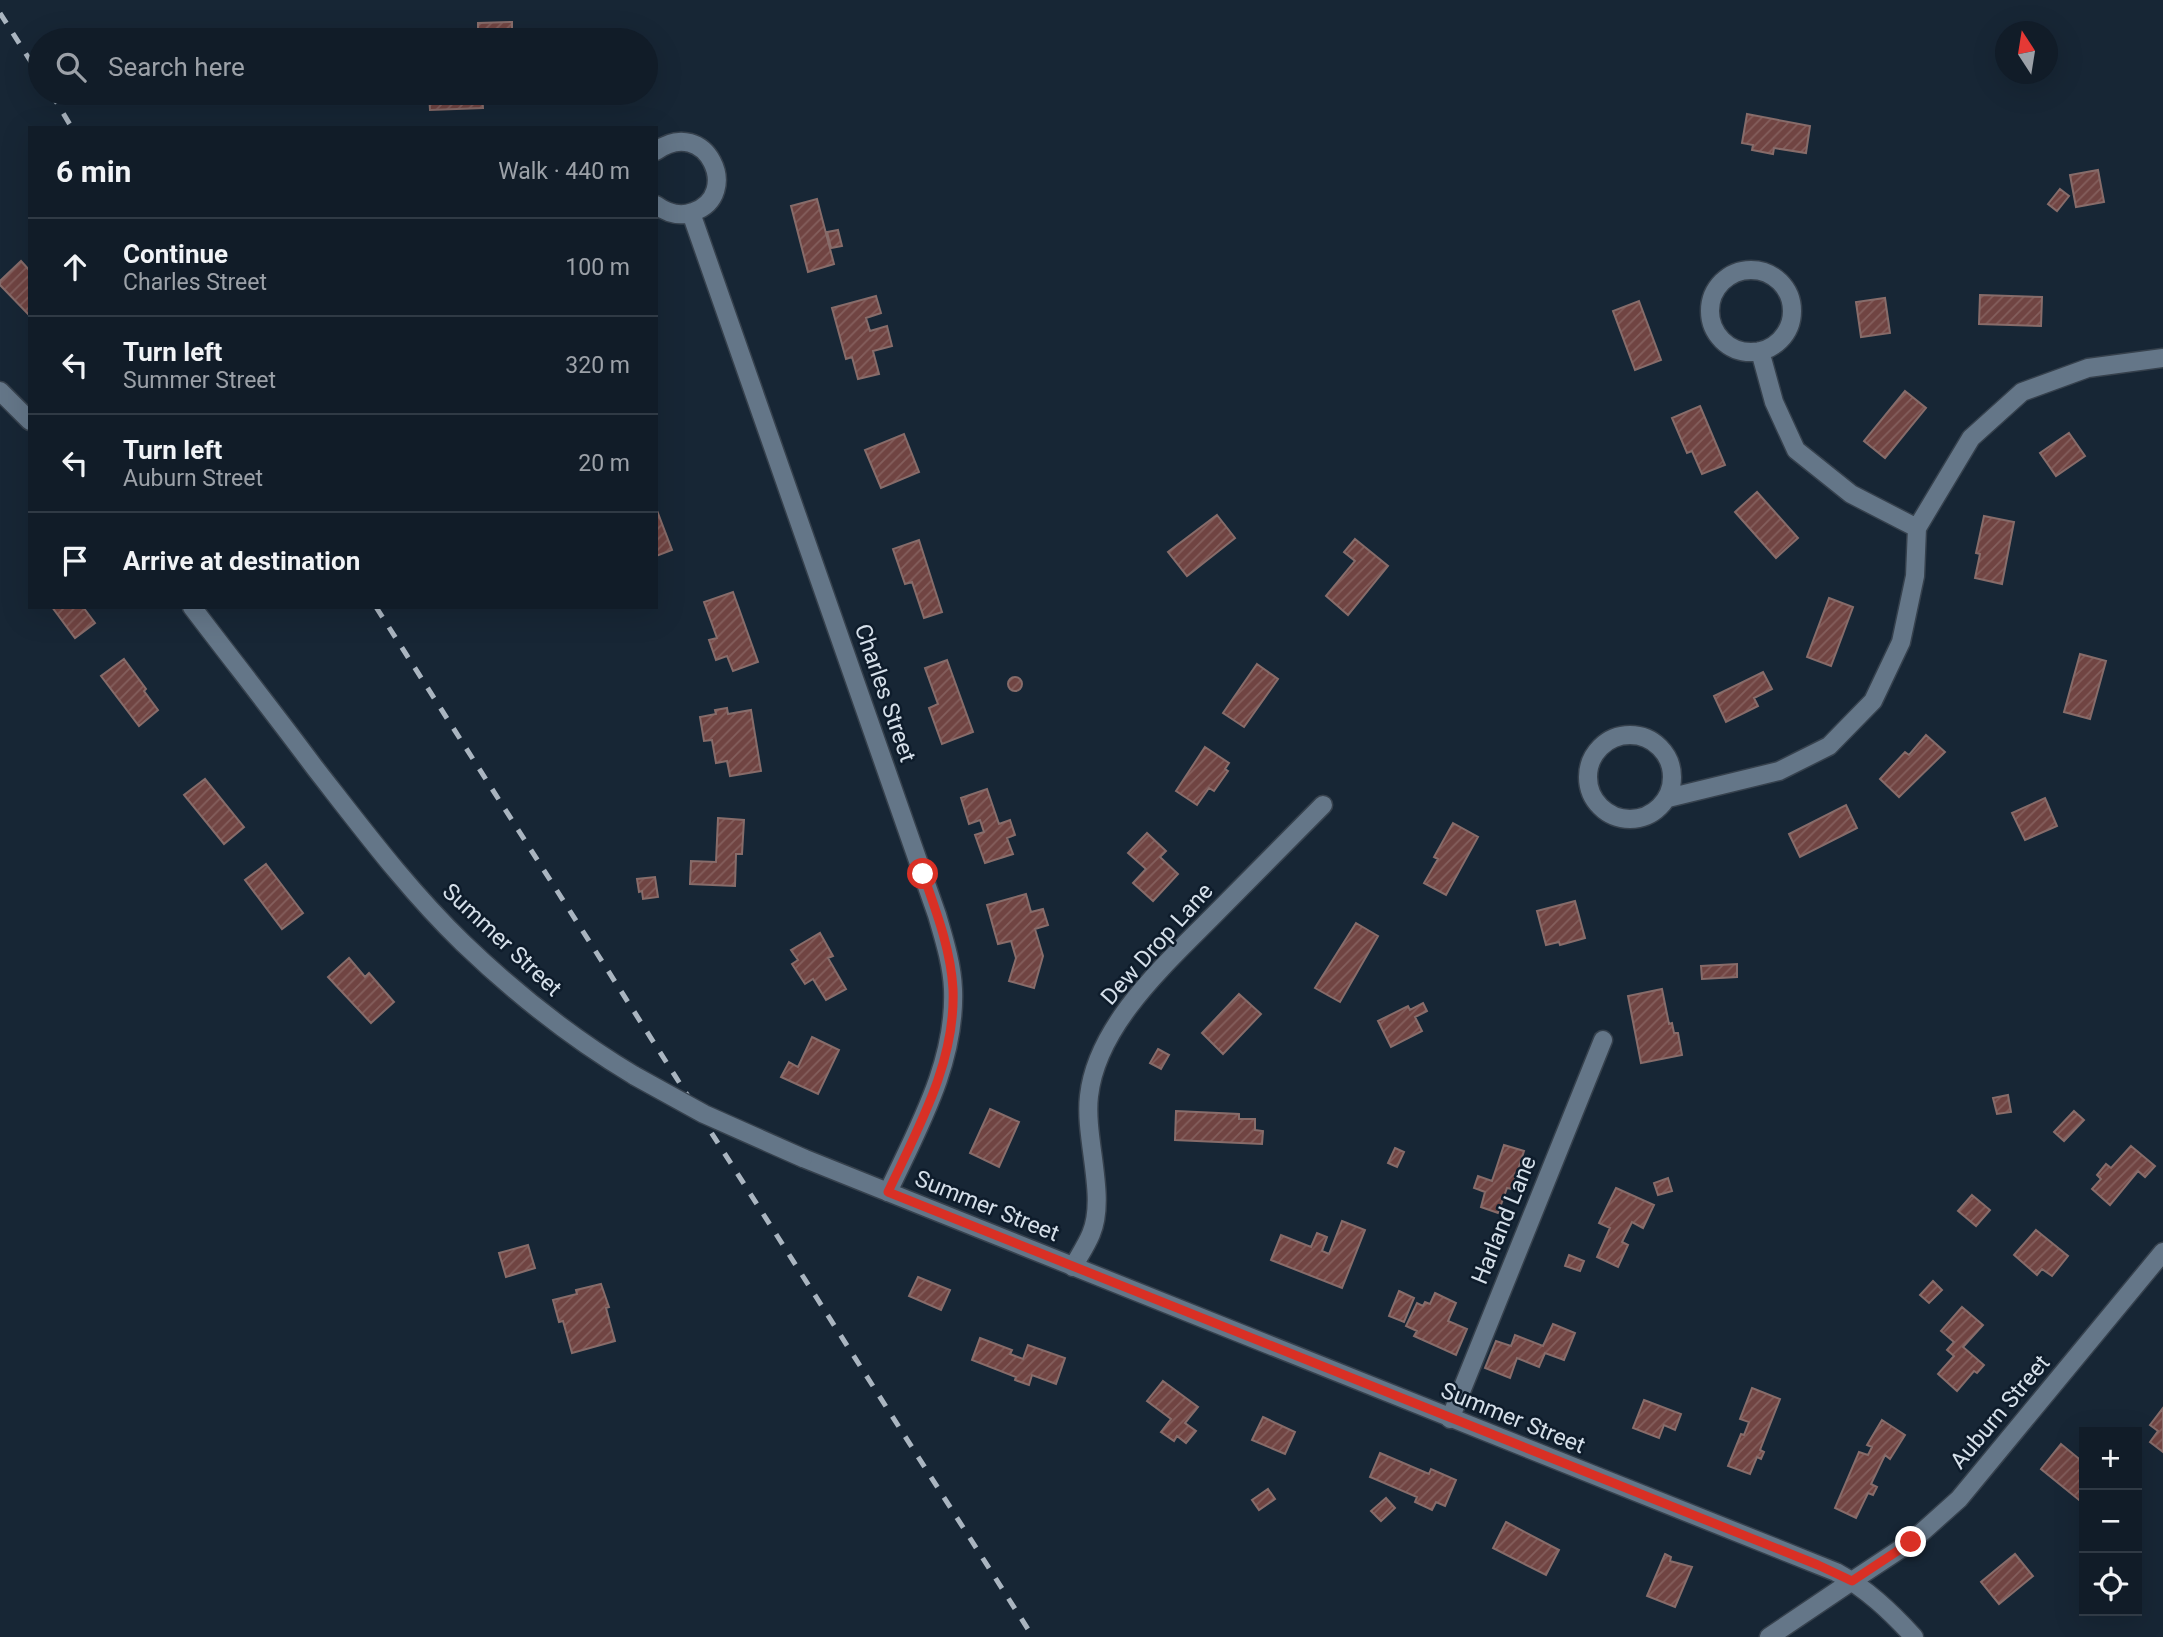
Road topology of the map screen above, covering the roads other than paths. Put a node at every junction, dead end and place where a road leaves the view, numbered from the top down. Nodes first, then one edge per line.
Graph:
1 (658, 150) edge
2 (658, 206) edge
3 (691, 213) junction
4 (1760, 351) junction
5 (2163, 358) edge
6 (0, 391) edge
7 (28, 419) edge
8 (1917, 527) junction
9 (194, 609) edge
10 (1668, 798) junction
11 (1323, 805) dead end
12 (1603, 1040) dead end
13 (888, 1192) junction
14 (2163, 1252) edge
15 (1073, 1267) junction
16 (1450, 1419) junction
17 (1852, 1581) junction
18 (1769, 1637) edge
19 (1914, 1637) edge

1 - 3 street
2 - 3 street
3 - 13 street, Charles Street
4 - 4 street
4 - 8 street
5 - 8 street
6 - 7 street
8 - 10 street
9 - 13 street, Summer Street, bridge
10 - 10 street
11 - 15 street, Dew Drop Lane
12 - 16 street, Harland Lane
13 - 15 street, Summer Street
14 - 17 street, Auburn Street
15 - 16 street, Summer Street
16 - 17 street, Summer Street
17 - 18 street, Auburn Street
17 - 19 street, Summer Street

